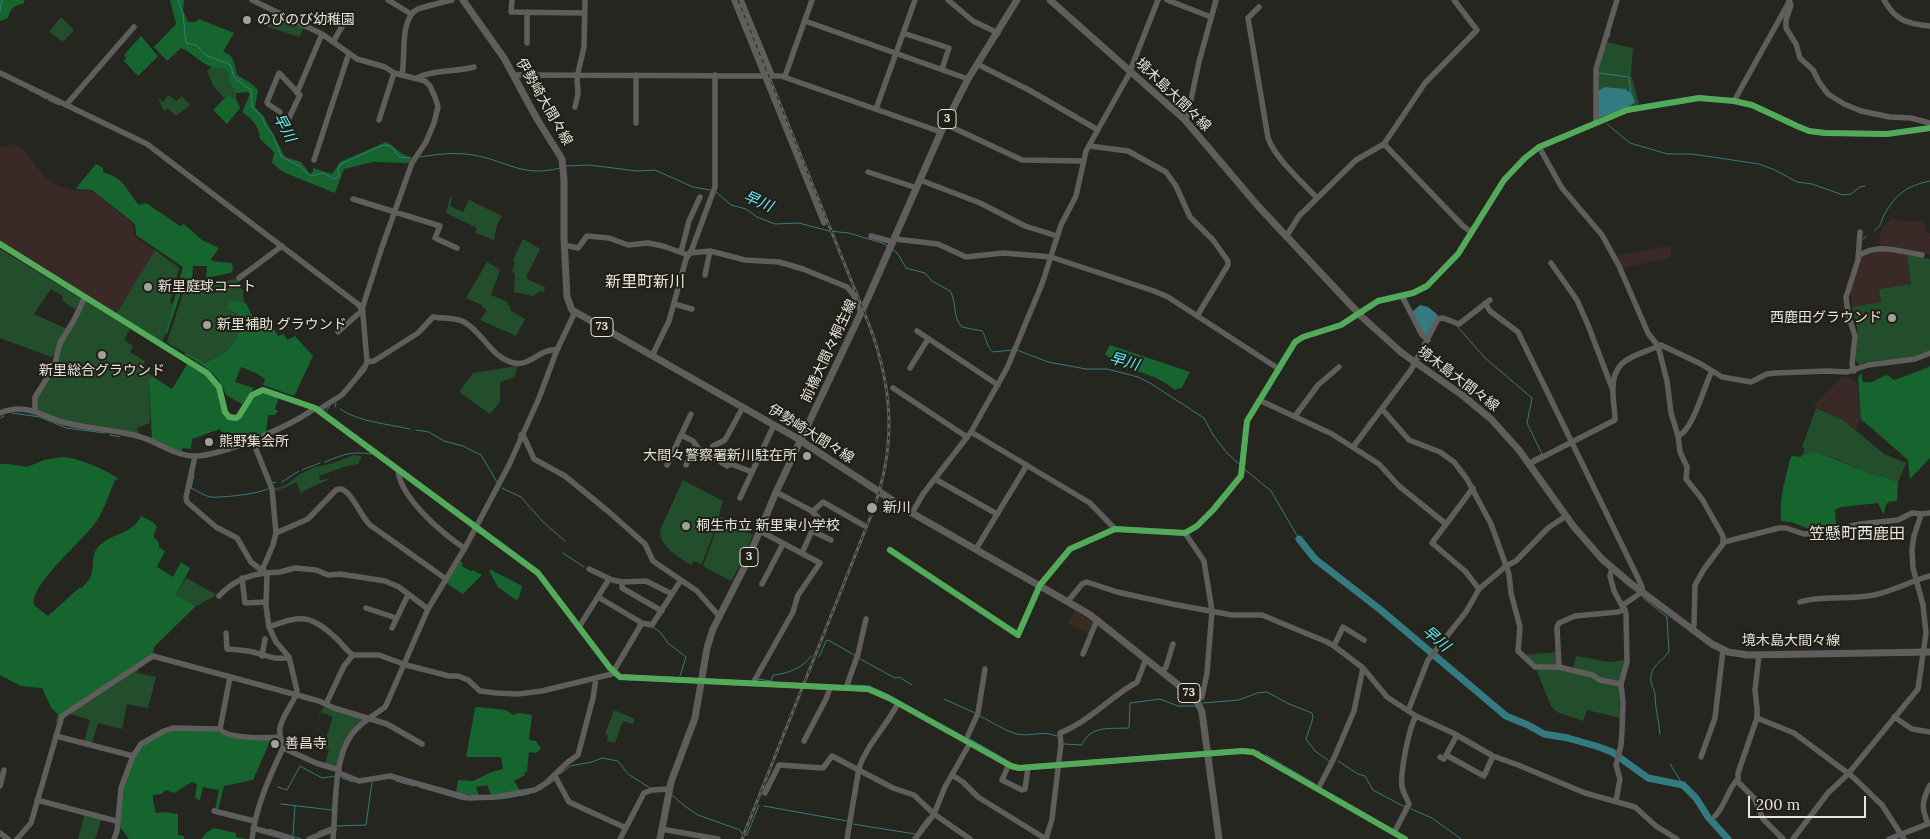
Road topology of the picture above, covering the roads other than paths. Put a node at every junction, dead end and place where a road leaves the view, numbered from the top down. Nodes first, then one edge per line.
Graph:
1 (252, 0) edge
2 (388, 0) edge
3 (452, 0) edge
4 (462, 0) edge
5 (512, 0) edge
6 (585, 0) edge
7 (734, 0) edge
8 (741, 0) edge
9 (812, 0) edge
10 (915, 0) edge
11 (948, 0) edge
12 (1017, 0) edge
13 (1050, 0) edge
14 (1158, 0) edge
15 (1167, 0) edge
16 (1216, 0) edge
17 (1454, 0) edge
18 (1617, 0) edge
19 (1790, 0) edge
20 (1884, 0) edge
21 (1259, 7) dead end
22 (527, 12) junction
23 (585, 13) junction
24 (411, 14) junction
25 (1211, 17) junction
26 (347, 18) dead end
27 (805, 21) junction
28 (1930, 26) edge
29 (134, 27) dead end
30 (903, 33) junction
31 (998, 33) junction
32 (322, 34) junction
33 (333, 42) junction
34 (527, 43) dead end
35 (896, 53) junction
36 (350, 55) junction
37 (977, 64) junction
38 (474, 67) dead end
39 (942, 69) junction
40 (1130, 72) junction
41 (0, 73) edge
42 (394, 73) junction
43 (402, 74) junction
44 (514, 75) junction
45 (578, 75) junction
46 (636, 75) junction
47 (715, 75) junction
48 (772, 75) junction
49 (764, 76) junction
50 (785, 76) junction
51 (417, 78) junction
52 (968, 79) junction
53 (297, 92) junction
54 (1734, 101) junction
55 (66, 105) junction
56 (575, 107) dead end
57 (876, 109) junction
58 (280, 112) dead end
59 (288, 120) dead end
60 (379, 120) dead end
61 (1185, 120) junction
62 (636, 123) dead end
63 (1596, 123) junction
64 (945, 124) junction
65 (1930, 124) edge
66 (1930, 128) edge
67 (1098, 130) junction
68 (941, 132) junction
69 (1384, 144) junction
70 (1089, 146) junction
71 (1539, 147) junction
72 (314, 160) dead end
73 (1083, 160) junction
74 (868, 172) dead end
75 (920, 180) junction
76 (917, 188) junction
77 (700, 196) dead end
78 (1317, 198) junction
79 (353, 199) dead end
80 (394, 211) junction
81 (824, 223) dead end
82 (1471, 232) junction
83 (1860, 232) dead end
84 (871, 236) dead end
85 (1057, 236) junction
86 (1286, 237) junction
87 (0, 244) edge
88 (892, 244) junction
89 (564, 245) junction
90 (282, 246) junction
91 (457, 248) dead end
92 (710, 251) junction
93 (681, 252) junction
94 (689, 254) junction
95 (1922, 255) dead end
96 (1858, 256) junction
97 (1051, 257) junction
98 (1551, 263) dead end
99 (705, 275) dead end
100 (238, 278) dead end
101 (85, 296) junction
102 (1402, 296) junction
103 (674, 304) junction
104 (692, 309) dead end
105 (362, 310) junction
106 (575, 312) junction
107 (861, 312) junction
108 (1358, 314) junction
109 (1197, 316) junction
110 (916, 331) dead end
111 (338, 332) dead end
112 (928, 339) junction
113 (1428, 340) junction
114 (1658, 346) junction
115 (557, 350) junction
116 (1930, 354) edge
117 (652, 356) junction
118 (367, 362) junction
119 (1415, 363) junction
120 (1339, 367) dead end
121 (910, 368) dead end
122 (1279, 369) junction
123 (1712, 371) junction
124 (1854, 371) junction
125 (998, 385) junction
126 (893, 388) dead end
127 (1612, 390) junction
128 (1259, 400) junction
129 (743, 407) junction
130 (316, 409) junction
131 (1382, 409) junction
132 (35, 411) junction
133 (0, 413) edge
134 (691, 414) dead end
135 (1295, 416) junction
136 (774, 425) junction
137 (971, 432) junction
138 (522, 435) junction
139 (681, 435) junction
140 (1678, 436) junction
141 (967, 437) junction
142 (252, 439) junction
143 (801, 440) junction
144 (1572, 442) junction
145 (696, 445) junction
146 (1353, 447) junction
147 (710, 454) junction
148 (195, 456) junction
149 (1529, 464) junction
150 (667, 465) dead end
151 (686, 465) dead end
152 (1027, 465) junction
153 (398, 469) junction
154 (752, 472) junction
155 (936, 479) junction
156 (1472, 488) junction
157 (776, 492) junction
158 (740, 498) dead end
159 (812, 512) junction
160 (912, 512) junction
161 (1926, 513) edge
162 (997, 514) junction
163 (1566, 516) junction
164 (1446, 524) junction
165 (863, 525) dead end
166 (476, 527) junction
167 (1115, 529) junction
168 (760, 531) junction
169 (812, 531) junction
170 (276, 533) junction
171 (1184, 533) junction
172 (831, 540) dead end
173 (1724, 542) junction
174 (783, 544) junction
175 (464, 548) junction
176 (976, 549) junction
177 (890, 550) dead end
178 (802, 553) junction
179 (1506, 566) junction
180 (590, 568) dead end
181 (1612, 568) junction
182 (265, 571) junction
183 (1930, 576) edge
184 (242, 578) junction
185 (446, 579) junction
186 (609, 579) junction
187 (681, 580) junction
188 (1916, 580) junction
189 (622, 582) junction
190 (762, 584) dead end
191 (1040, 585) junction
192 (1479, 589) junction
193 (1642, 592) junction
194 (672, 594) junction
195 (408, 595) junction
196 (219, 596) dead end
197 (598, 597) junction
198 (1068, 601) junction
199 (266, 602) junction
200 (1800, 602) dead end
201 (1624, 607) junction
202 (366, 608) dead end
203 (428, 609) junction
204 (662, 611) junction
205 (1212, 611) junction
206 (719, 616) junction
207 (396, 618) junction
208 (866, 619) dead end
209 (1097, 620) junction
210 (642, 623) junction
211 (269, 627) junction
212 (579, 627) junction
213 (392, 628) dead end
214 (1692, 630) junction
215 (226, 634) dead end
216 (264, 639) dead end
217 (1364, 640) dead end
218 (1173, 644) dead end
219 (1334, 646) junction
220 (1723, 650) junction
221 (1927, 652) edge
222 (1083, 654) dead end
223 (353, 655) junction
224 (1759, 655) junction
225 (262, 656) junction
226 (289, 657) junction
227 (1146, 659) junction
228 (404, 664) junction
229 (1559, 667) junction
230 (1363, 668) junction
231 (985, 669) dead end
232 (614, 672) junction
233 (1162, 672) junction
234 (230, 677) junction
235 (596, 679) junction
236 (701, 682) junction
237 (753, 683) junction
238 (1621, 684) junction
239 (830, 688) junction
240 (846, 688) junction
241 (296, 695) junction
242 (1197, 701) junction
243 (898, 703) junction
244 (326, 704) junction
245 (1408, 711) junction
246 (1416, 716) junction
247 (1894, 717) junction
248 (1757, 718) junction
249 (370, 719) junction
250 (220, 729) junction
251 (1930, 732) edge
252 (56, 736) junction
253 (1457, 736) junction
254 (280, 737) junction
255 (804, 740) dead end
256 (968, 742) junction
257 (422, 744) dead end
258 (283, 748) junction
259 (1208, 755) junction
260 (133, 756) junction
261 (1493, 756) junction
262 (1701, 757) dead end
263 (1009, 764) junction
264 (1058, 766) junction
265 (1028, 768) junction
266 (4, 770) dead end
267 (859, 770) junction
268 (339, 772) junction
269 (1848, 774) junction
270 (952, 775) junction
271 (555, 776) junction
272 (1738, 779) junction
273 (1930, 785) edge
274 (0, 786) edge
275 (669, 789) junction
276 (1318, 789) junction
277 (765, 793) dead end
278 (37, 800) junction
279 (1616, 801) junction
280 (214, 811) dead end
281 (934, 814) junction
282 (1715, 816) dead end
283 (116, 821) junction
284 (254, 824) junction
285 (1929, 824) edge
286 (626, 828) junction
287 (334, 829) junction
288 (662, 829) junction
289 (0, 833) edge
290 (1394, 833) junction
291 (1903, 836) edge
292 (8, 839) edge
293 (17, 839) edge
294 (114, 839) edge
295 (252, 839) edge
296 (292, 839) edge
297 (309, 839) edge
298 (333, 839) edge
299 (620, 839) edge
300 (660, 839) edge
301 (718, 839) edge
302 (847, 839) edge
303 (915, 839) edge
304 (970, 839) edge
305 (1046, 839) edge
306 (1218, 839) edge
307 (1405, 839) edge
308 (1677, 839) edge
309 (1783, 839) edge
310 (1794, 839) edge
311 (1889, 839) edge

1 - 32 street
2 - 24 street
3 - 24 street
4 - 44 main road, 伊勢崎大間々線 / 73
5 - 22 street
6 - 23 street
7 - 49 street
8 - 48 street
9 - 27 street
10 - 30 street
11 - 31 street
12 - 31 main road, 前橋大間々桐生線 / 3
13 - 40 main road, 境木島大間々線
14 - 40 street
15 - 25 street
16 - 25 street
17 - 69 street
18 - 63 street
19 - 54 street
19 - 65 street
20 - 28 street
21 - 78 street
22 - 23 street
22 - 34 street
23 - 45 street
24 - 43 street
25 - 61 street
26 - 33 street
27 - 35 street
27 - 50 street
29 - 55 street
30 - 35 street
30 - 39 street
31 - 37 main road, 前橋大間々桐生線 / 3
32 - 33 street
32 - 53 street
33 - 36 street
35 - 39 street
35 - 57 street
36 - 42 street
36 - 72 street
37 - 52 main road, 前橋大間々桐生線 / 3
37 - 67 street
38 - 51 street
39 - 52 street
40 - 61 main road, 境木島大間々線
40 - 67 street
41 - 55 street
42 - 43 street
42 - 60 street
43 - 51 street
44 - 45 street
44 - 89 main road, 伊勢崎大間々線 / 73
45 - 46 street
45 - 56 street
46 - 47 street
46 - 62 street
47 - 49 street
47 - 94 street
48 - 49 street
48 - 50 street
49 - 81 street
50 - 57 street
51 - 80 street
52 - 64 main road, 前橋大間々桐生線 / 3
53 - 58 street
53 - 59 street
54 - 63 street
54 - 66 street
55 - 90 street
57 - 68 street
61 - 86 main road, 境木島大間々線
63 - 71 street
64 - 68 main road, 前橋大間々桐生線 / 3
64 - 73 street
67 - 70 street
68 - 75 main road, 前橋大間々桐生線 / 3
69 - 78 street
69 - 82 street
70 - 73 street
70 - 109 street
71 - 82 street
71 - 114 street
73 - 85 street
74 - 76 street
75 - 76 main road, 前橋大間々桐生線 / 3
75 - 85 street
76 - 88 main road, 前橋大間々桐生線 / 3
77 - 93 street
78 - 86 street
79 - 80 street
80 - 91 street
80 - 105 street
82 - 102 street
83 - 96 street
84 - 88 street
85 - 97 street
86 - 108 main road, 境木島大間々線
87 - 101 street
88 - 97 street
88 - 107 main road, 前橋大間々桐生線 / 3
89 - 93 street
89 - 106 main road, 伊勢崎大間々線 / 73
90 - 100 street
90 - 105 street
92 - 94 street
92 - 99 street
92 - 107 street
93 - 94 street
94 - 103 street
95 - 96 street
96 - 124 street
97 - 109 street
97 - 125 street
98 - 127 street
101 - 130 street
101 - 132 street
102 - 108 street
102 - 113 street
103 - 104 street
103 - 117 street
105 - 111 street
105 - 118 street
106 - 115 street
106 - 117 main road, 伊勢崎大間々線 / 73
107 - 143 main road, 前橋大間々桐生線 / 3
108 - 119 main road, 境木島大間々線
108 - 122 street
109 - 122 street
110 - 112 street
112 - 121 street
112 - 125 street
113 - 119 street
113 - 144 street
114 - 123 street
114 - 127 street
114 - 140 street
115 - 118 street
115 - 138 street
116 - 124 street
117 - 129 main road, 伊勢崎大間々線 / 73
118 - 130 street
119 - 131 street
119 - 149 main road, 境木島大間々線
120 - 135 street
122 - 128 street
123 - 124 street
123 - 140 street
125 - 137 street
126 - 141 street
127 - 144 street
128 - 135 street
128 - 171 street
129 - 136 main road, 伊勢崎大間々線 / 73
129 - 147 street
130 - 142 street
130 - 153 street
131 - 146 street
131 - 156 street
132 - 133 street
132 - 148 street
134 - 139 street
135 - 146 street
136 - 143 main road, 伊勢崎大間々線 / 73
136 - 154 street
137 - 141 street
137 - 152 street
138 - 166 street
138 - 187 street
139 - 145 street
139 - 150 street
140 - 173 street
141 - 155 street
142 - 148 street
142 - 170 street
143 - 157 main road, 前橋大間々桐生線 / 3
143 - 160 main road, 伊勢崎大間々線 / 73
144 - 149 street
144 - 193 street
145 - 147 street
145 - 151 street
146 - 164 street
147 - 154 street
148 - 182 street
149 - 163 main road, 境木島大間々線
152 - 162 street
152 - 167 street
153 - 166 street
153 - 175 street
154 - 158 street
155 - 160 street
155 - 162 street
156 - 164 street
156 - 179 street
157 - 159 street
157 - 168 main road, 前橋大間々桐生線 / 3
159 - 165 street
159 - 169 street
160 - 176 main road, 伊勢崎大間々線 / 73
161 - 173 street
161 - 188 street
162 - 176 street
163 - 179 street
163 - 181 main road, 境木島大間々線
164 - 192 street
166 - 175 street
166 - 212 street
167 - 171 street
167 - 191 street
168 - 174 street
168 - 206 main road, 前橋大間々桐生線 / 3
169 - 172 street
169 - 178 street
170 - 182 street
170 - 185 street
171 - 205 street
173 - 214 street
174 - 178 street
174 - 190 street
175 - 185 street
176 - 191 main road, 伊勢崎大間々線 / 73
177 - 191 street
178 - 237 street
179 - 192 street
179 - 229 street
180 - 186 street
181 - 193 main road, 境木島大間々線
181 - 201 street
182 - 184 street
182 - 195 street
182 - 199 street
183 - 188 street
184 - 196 street
184 - 199 street
185 - 203 street
186 - 189 street
186 - 197 street
187 - 194 street
187 - 206 street
188 - 200 street
188 - 221 street
189 - 194 street
189 - 204 street
191 - 198 main road, 伊勢崎大間々線 / 73
192 - 245 street
193 - 201 street
193 - 214 main road, 境木島大間々線
194 - 204 street
195 - 203 street
195 - 207 street
197 - 210 street
197 - 212 street
198 - 205 street
198 - 209 main road, 伊勢崎大間々線 / 73
199 - 211 street
201 - 229 street
201 - 238 street
202 - 207 street
203 - 228 street
204 - 210 street
205 - 219 street
205 - 242 street
206 - 236 main road, 前橋大間々桐生線 / 3
207 - 213 street
208 - 240 street
209 - 222 street
209 - 227 main road, 伊勢崎大間々線 / 73
210 - 232 street
211 - 223 street
211 - 226 street
212 - 232 street
214 - 220 main road, 境木島大間々線
215 - 225 street
216 - 225 street
217 - 219 street
218 - 233 street
219 - 230 street
220 - 224 main road, 境木島大間々線
220 - 262 street
221 - 224 main road, 境木島大間々線
221 - 247 street
223 - 228 street
223 - 244 street
224 - 248 street
225 - 226 street
226 - 241 street
227 - 233 main road, 伊勢崎大間々線 / 73
227 - 264 street
228 - 235 street
228 - 249 street
229 - 238 street
230 - 245 street
230 - 276 street
231 - 256 street
232 - 235 street
232 - 236 street
233 - 242 main road, 伊勢崎大間々線 / 73
234 - 241 street
234 - 250 street
234 - 252 street
235 - 271 street
236 - 237 street
236 - 275 main road, 前橋大間々桐生線 / 3
237 - 239 street
238 - 279 street
239 - 240 street
239 - 255 street
240 - 243 street
241 - 244 street
241 - 254 street
242 - 259 main road, 73
243 - 256 street
243 - 267 street
244 - 249 street
245 - 246 street
246 - 253 street
246 - 290 street
247 - 251 street
247 - 269 street
248 - 269 street
248 - 272 street
249 - 257 street
249 - 268 street
250 - 254 street
250 - 260 street
252 - 260 street
252 - 278 street
253 - 261 street
253 - 261 street
254 - 258 street
256 - 263 street
256 - 270 street
258 - 268 street
258 - 284 street
259 - 264 street
259 - 276 street
259 - 306 main road, 73
260 - 283 street
261 - 279 street
263 - 265 street
263 - 265 street
264 - 265 street
264 - 305 street
266 - 274 street
267 - 277 street
267 - 281 street
267 - 302 street
268 - 271 street
268 - 287 street
269 - 291 street
269 - 310 street
270 - 281 street
270 - 305 street
271 - 286 street
272 - 282 street
272 - 309 street
273 - 285 street
275 - 286 street
275 - 288 main road, 前橋大間々桐生線 / 3
276 - 290 street
278 - 283 street
278 - 293 street
279 - 308 street
280 - 284 street
281 - 303 street
281 - 304 street
283 - 294 street
284 - 295 street
284 - 296 street
285 - 291 street
286 - 299 street
287 - 297 street
287 - 298 street
288 - 300 main road, 前橋大間々桐生線 / 3
288 - 301 street
289 - 292 street
290 - 307 street
291 - 311 street

